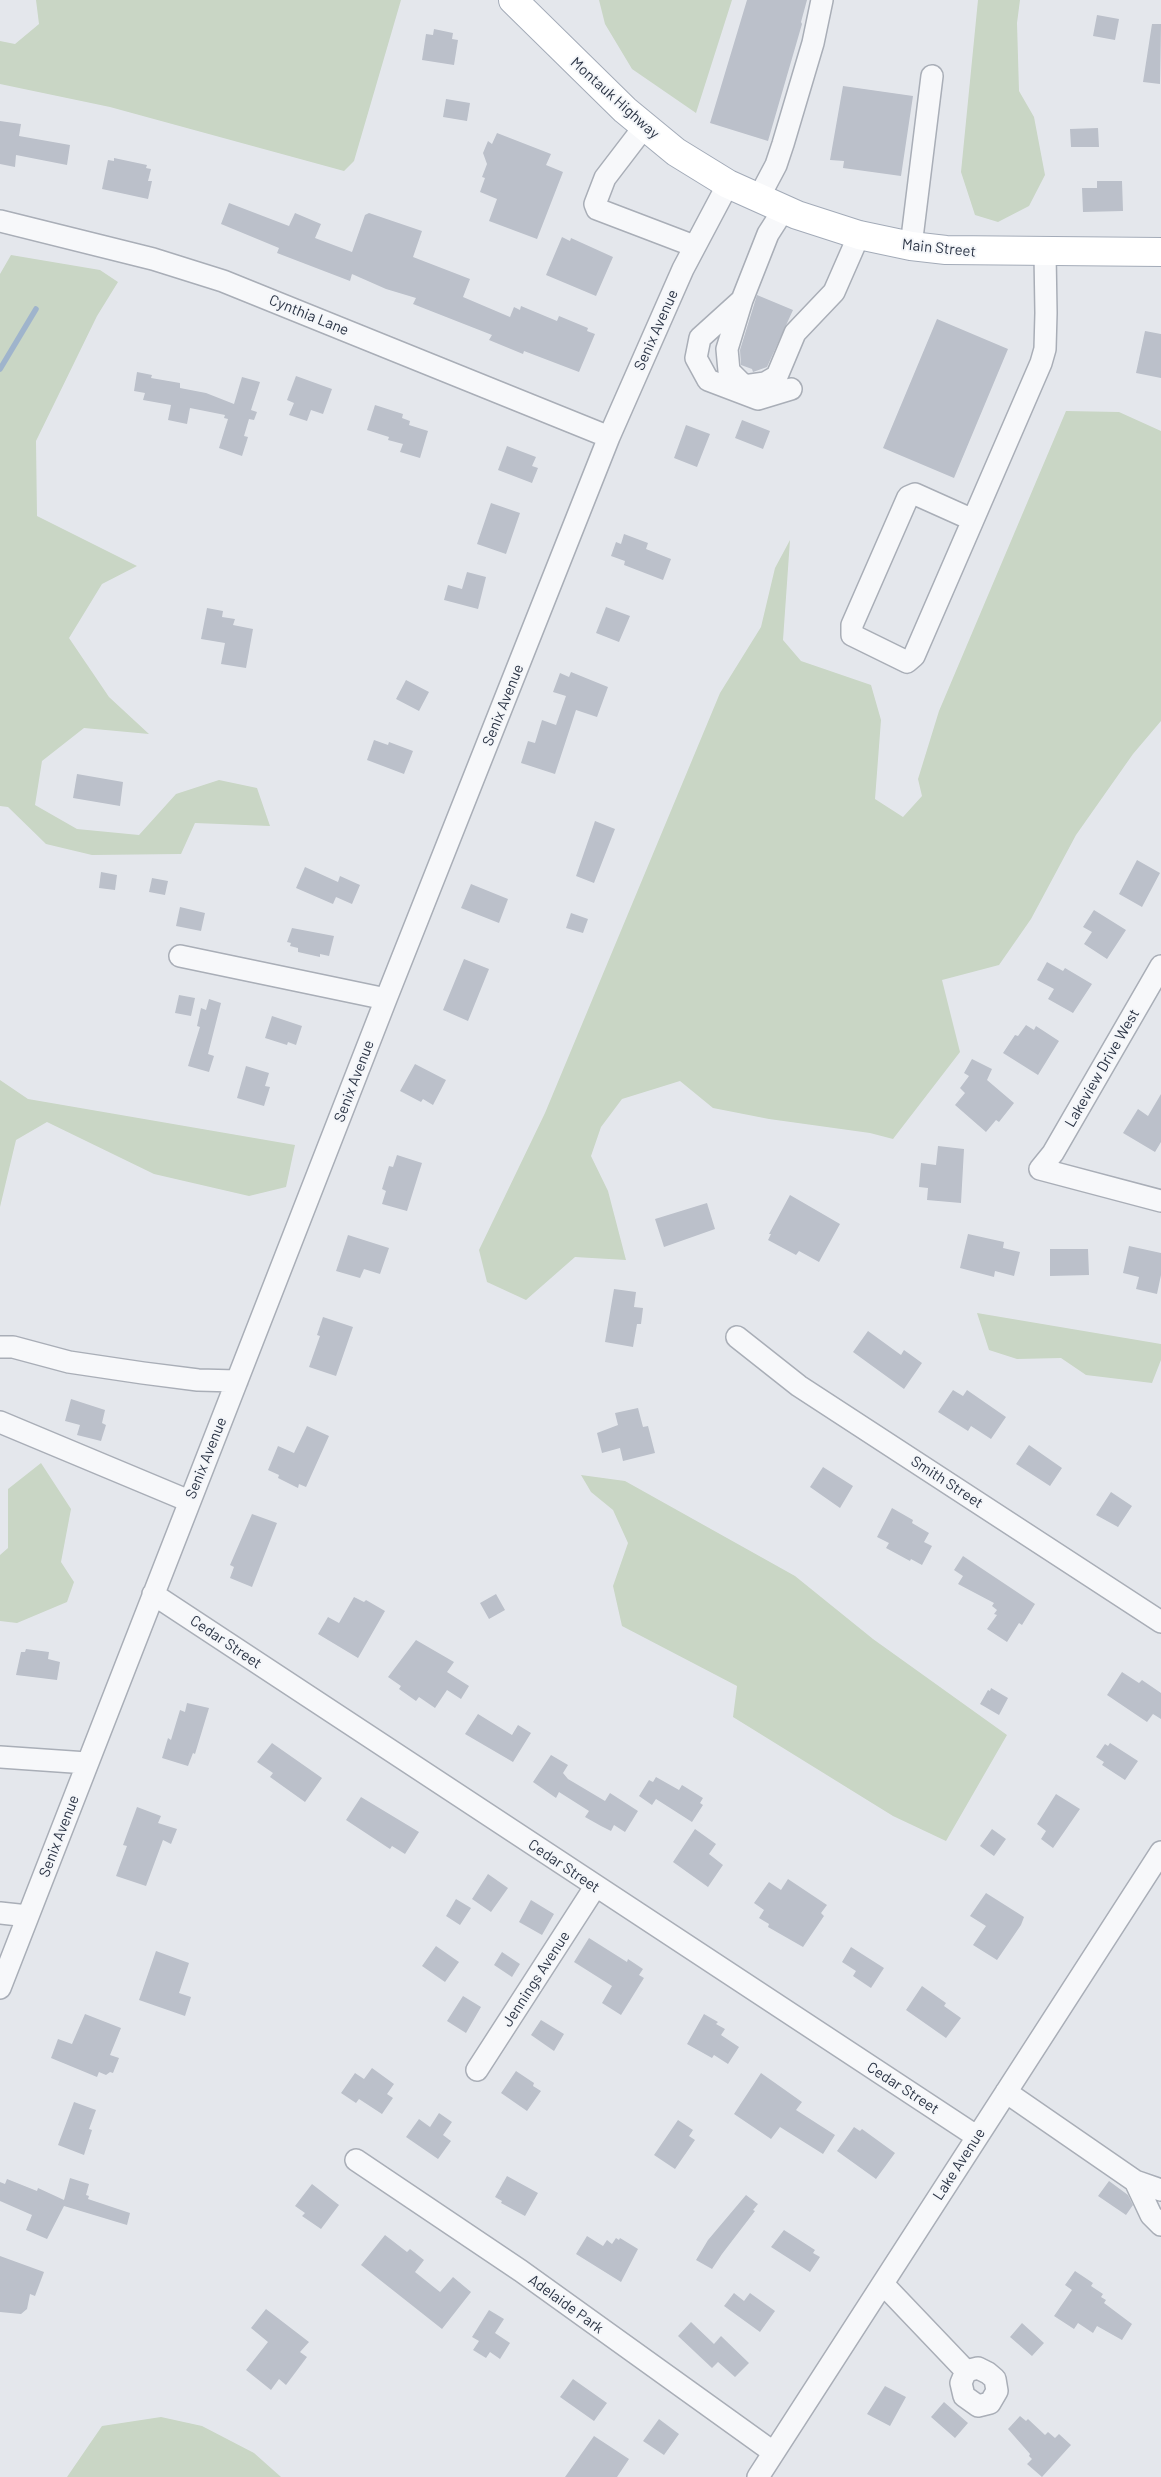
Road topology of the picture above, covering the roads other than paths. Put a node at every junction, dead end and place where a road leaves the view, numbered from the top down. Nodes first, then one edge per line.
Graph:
1 (512, 0) edge
2 (822, 0) edge
3 (932, 76) dead end
4 (644, 127) junction
5 (728, 184) junction
6 (758, 199) junction
7 (784, 209) junction
8 (0, 221) edge
9 (859, 235) junction
10 (694, 246) junction
11 (911, 246) junction
12 (1161, 252) edge
13 (1045, 253) junction
14 (742, 300) junction
15 (791, 389) dead end
16 (609, 437) junction
17 (973, 520) junction
18 (180, 956) dead end
19 (1161, 966) edge
20 (386, 999) junction
21 (1161, 1201) edge
22 (737, 1337) dead end
23 (0, 1347) edge
24 (236, 1381) junction
25 (0, 1422) edge
26 (189, 1501) junction
27 (154, 1594) junction
28 (1161, 1622) edge
29 (0, 1757) edge
30 (87, 1763) junction
31 (1161, 1852) edge
32 (596, 1887) junction
33 (0, 1913) edge
34 (28, 1916) junction
35 (0, 1988) edge
36 (477, 2070) dead end
37 (1006, 2092) junction
38 (976, 2136) junction
39 (356, 2160) dead end
40 (1135, 2181) junction
41 (1161, 2190) edge
42 (1161, 2225) edge
43 (883, 2284) junction
44 (966, 2371) dead end
45 (773, 2452) junction
46 (758, 2477) edge

1 - 4 main road, Montauk Highway
2 - 6 street
3 - 11 street
4 - 5 main road, Montauk Highway
4 - 10 street
5 - 6 main road, Main Street
5 - 10 street, Senix Avenue
6 - 7 main road, Main Street
7 - 9 main road, Main Street
7 - 14 street
8 - 16 street, Cynthia Lane
9 - 11 main road, Main Street
9 - 14 street
10 - 16 street, Senix Avenue
11 - 13 main road, Main Street
12 - 13 main road, Main Street
13 - 17 street
14 - 15 street
16 - 20 street, Senix Avenue
17 - 17 street
18 - 20 street
19 - 21 street, Lakeview Drive West
20 - 24 street, Senix Avenue
22 - 28 street, Smith Street
23 - 24 street
24 - 26 street, Senix Avenue
25 - 26 street
26 - 27 street, Senix Avenue
27 - 30 street, Senix Avenue
27 - 32 street, Cedar Street
29 - 30 street
30 - 34 street, Senix Avenue
31 - 37 street, Lake Avenue
32 - 36 street, Jennings Avenue
32 - 38 street, Cedar Street
33 - 34 street
34 - 35 street, Senix Avenue
37 - 38 street, Lake Avenue
37 - 40 street
38 - 43 street, Lake Avenue
39 - 45 street, Adelaide Park
40 - 41 street
40 - 42 street
43 - 44 street
43 - 45 street, Lake Avenue
45 - 46 street, Lake Avenue

